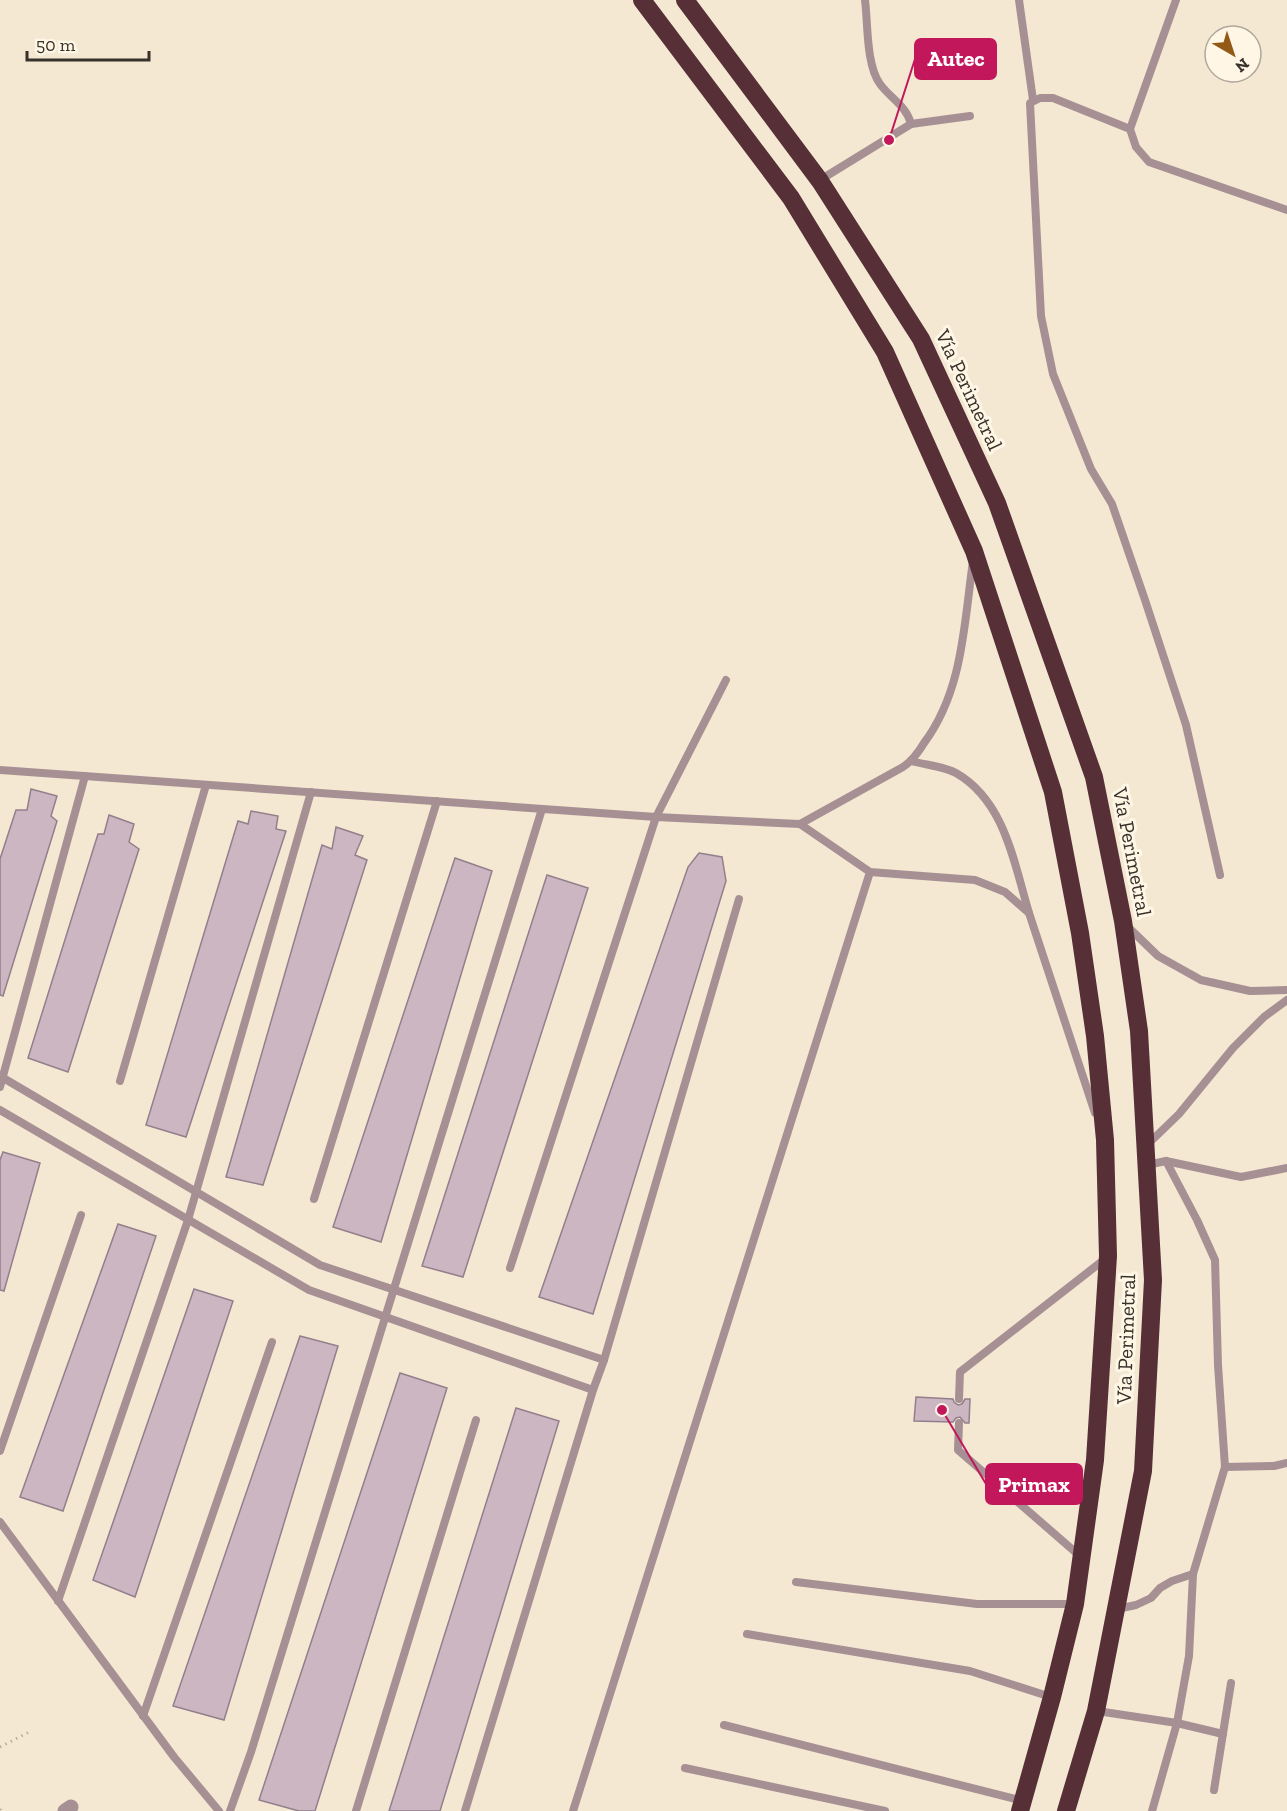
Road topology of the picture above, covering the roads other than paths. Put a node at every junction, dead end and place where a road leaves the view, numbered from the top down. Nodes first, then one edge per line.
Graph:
1 (642, 0) edge
2 (685, 0) edge
3 (866, 0) edge
4 (1019, 0) edge
5 (1176, 0) edge
6 (1033, 100) junction
7 (970, 116) dead end
8 (911, 124) junction
9 (1130, 129) junction
10 (820, 181) junction
11 (1287, 210) edge
12 (974, 551) junction
13 (726, 680) dead end
14 (911, 761) junction
15 (0, 770) edge
16 (85, 776) junction
17 (206, 785) junction
18 (311, 792) junction
19 (437, 801) junction
20 (542, 808) junction
21 (656, 817) junction
22 (800, 824) junction
23 (870, 872) junction
24 (1220, 875) dead end
25 (739, 899) dead end
26 (1029, 913) junction
27 (1123, 921) junction
28 (1287, 990) edge
29 (1287, 1000) edge
30 (2, 1077) edge
31 (120, 1081) dead end
32 (0, 1087) edge
33 (0, 1110) edge
34 (1105, 1140) junction
35 (1146, 1146) junction
36 (1166, 1161) junction
37 (1147, 1165) junction
38 (1287, 1168) edge
39 (197, 1193) junction
40 (314, 1199) dead end
41 (81, 1215) dead end
42 (188, 1220) junction
43 (1108, 1256) junction
44 (510, 1268) dead end
45 (392, 1289) junction
46 (384, 1317) junction
47 (272, 1342) dead end
48 (604, 1360) junction
49 (593, 1390) junction
50 (959, 1399) dead end
51 (476, 1420) dead end
52 (959, 1423) dead end
53 (0, 1451) edge
54 (1287, 1464) edge
55 (1225, 1467) junction
56 (0, 1522) edge
57 (1082, 1557) junction
58 (1193, 1574) junction
59 (796, 1582) dead end
60 (58, 1601) junction
61 (1076, 1604) junction
62 (1117, 1609) junction
63 (747, 1634) dead end
64 (1231, 1683) dead end
65 (1052, 1697) junction
66 (1096, 1710) junction
67 (143, 1716) junction
68 (1177, 1723) junction
69 (724, 1725) dead end
70 (1223, 1734) junction
71 (685, 1768) dead end
72 (1214, 1790) dead end
73 (1021, 1806) edge
74 (219, 1811) edge
75 (230, 1811) edge
76 (356, 1811) edge
77 (465, 1811) edge
78 (573, 1811) edge
79 (885, 1811) edge
80 (1066, 1811) edge
81 (1152, 1811) edge

1 - 12 highway, Vía Perimetral
2 - 10 highway, Vía Perimetral
3 - 8 lane
4 - 6 lane
5 - 9 lane
6 - 9 lane
6 - 24 lane
7 - 8 lane
8 - 10 lane
9 - 11 lane
10 - 27 highway, Vía Perimetral
12 - 14 lane
12 - 34 highway, Vía Perimetral
13 - 21 lane
14 - 22 lane
14 - 26 lane
15 - 16 lane
16 - 17 lane
16 - 30 lane
17 - 18 lane
17 - 31 lane
18 - 19 lane
18 - 39 lane
19 - 20 lane
19 - 40 lane
20 - 21 lane
20 - 45 lane
21 - 22 lane
21 - 44 lane
22 - 23 lane
23 - 26 lane
23 - 78 lane
25 - 48 lane
26 - 34 lane
27 - 28 lane
27 - 35 highway, Vía Perimetral
29 - 35 lane
30 - 32 lane
30 - 39 lane
33 - 42 lane
34 - 43 highway, Vía Perimetral
35 - 37 highway, Vía Perimetral
36 - 37 lane
36 - 38 lane
36 - 55 lane
37 - 62 highway, Vía Perimetral
39 - 42 lane
39 - 45 lane
41 - 53 lane
42 - 46 lane
42 - 60 lane
43 - 50 lane
43 - 57 highway, Vía Perimetral
45 - 46 lane
45 - 48 lane
46 - 49 lane
46 - 75 lane
47 - 67 lane
48 - 49 lane
49 - 77 lane
51 - 76 lane
52 - 57 lane
54 - 55 lane
55 - 58 lane
56 - 60 lane
57 - 61 highway, Vía Perimetral
58 - 62 lane
58 - 68 lane
59 - 61 lane
60 - 67 lane
61 - 65 highway, Vía Perimetral
62 - 66 highway, Vía Perimetral
63 - 65 lane
64 - 70 lane
65 - 73 highway, Vía Perimetral
66 - 68 lane
66 - 80 highway, Vía Perimetral
67 - 74 lane
68 - 70 lane
68 - 81 lane
69 - 73 lane
70 - 72 lane
71 - 79 lane

